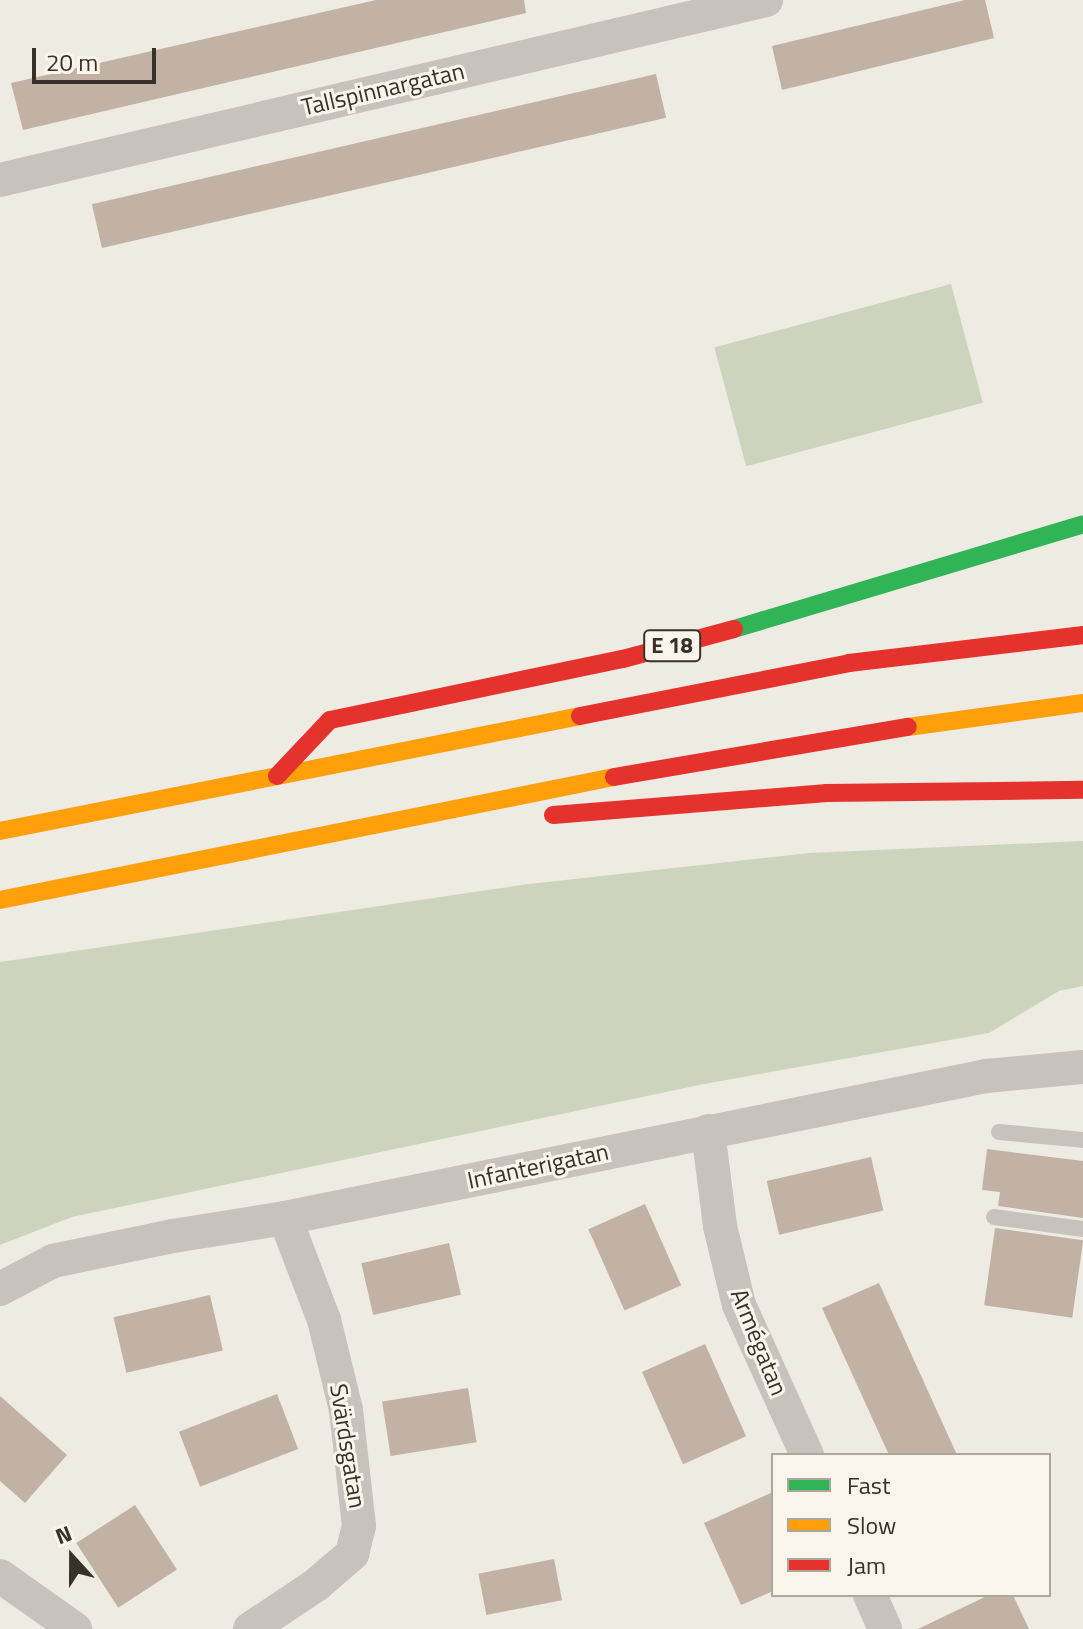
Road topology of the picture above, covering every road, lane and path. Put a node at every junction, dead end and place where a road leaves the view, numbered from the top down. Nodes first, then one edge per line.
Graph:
1 (766, 0) edge
2 (0, 180) edge
3 (1083, 524) edge
4 (1083, 635) edge
5 (1083, 703) edge
6 (277, 776) junction
7 (1083, 790) edge
8 (476, 803) junction
9 (0, 831) edge
10 (0, 900) edge
11 (1083, 1067) edge
12 (708, 1131) junction
13 (999, 1132) dead end
14 (1083, 1140) edge
15 (994, 1217) dead end
16 (285, 1218) junction
17 (1083, 1229) edge
18 (0, 1289) edge
19 (806, 1453) edge
20 (0, 1576) edge
21 (871, 1597) edge
22 (75, 1629) edge
23 (250, 1629) edge
24 (885, 1629) edge

1 - 2 street, Tallspinnargatan
3 - 6 highway, E 18
4 - 6 highway, E 18
5 - 8 highway
6 - 9 highway, E 18
7 - 8 highway
8 - 10 highway
11 - 12 street, Infanterigatan
12 - 16 street, Infanterigatan
12 - 19 street, Armégatan
13 - 14 lane
15 - 17 lane
16 - 18 street, Infanterigatan
16 - 23 street, Svärdsgatan
20 - 22 street
21 - 24 street

